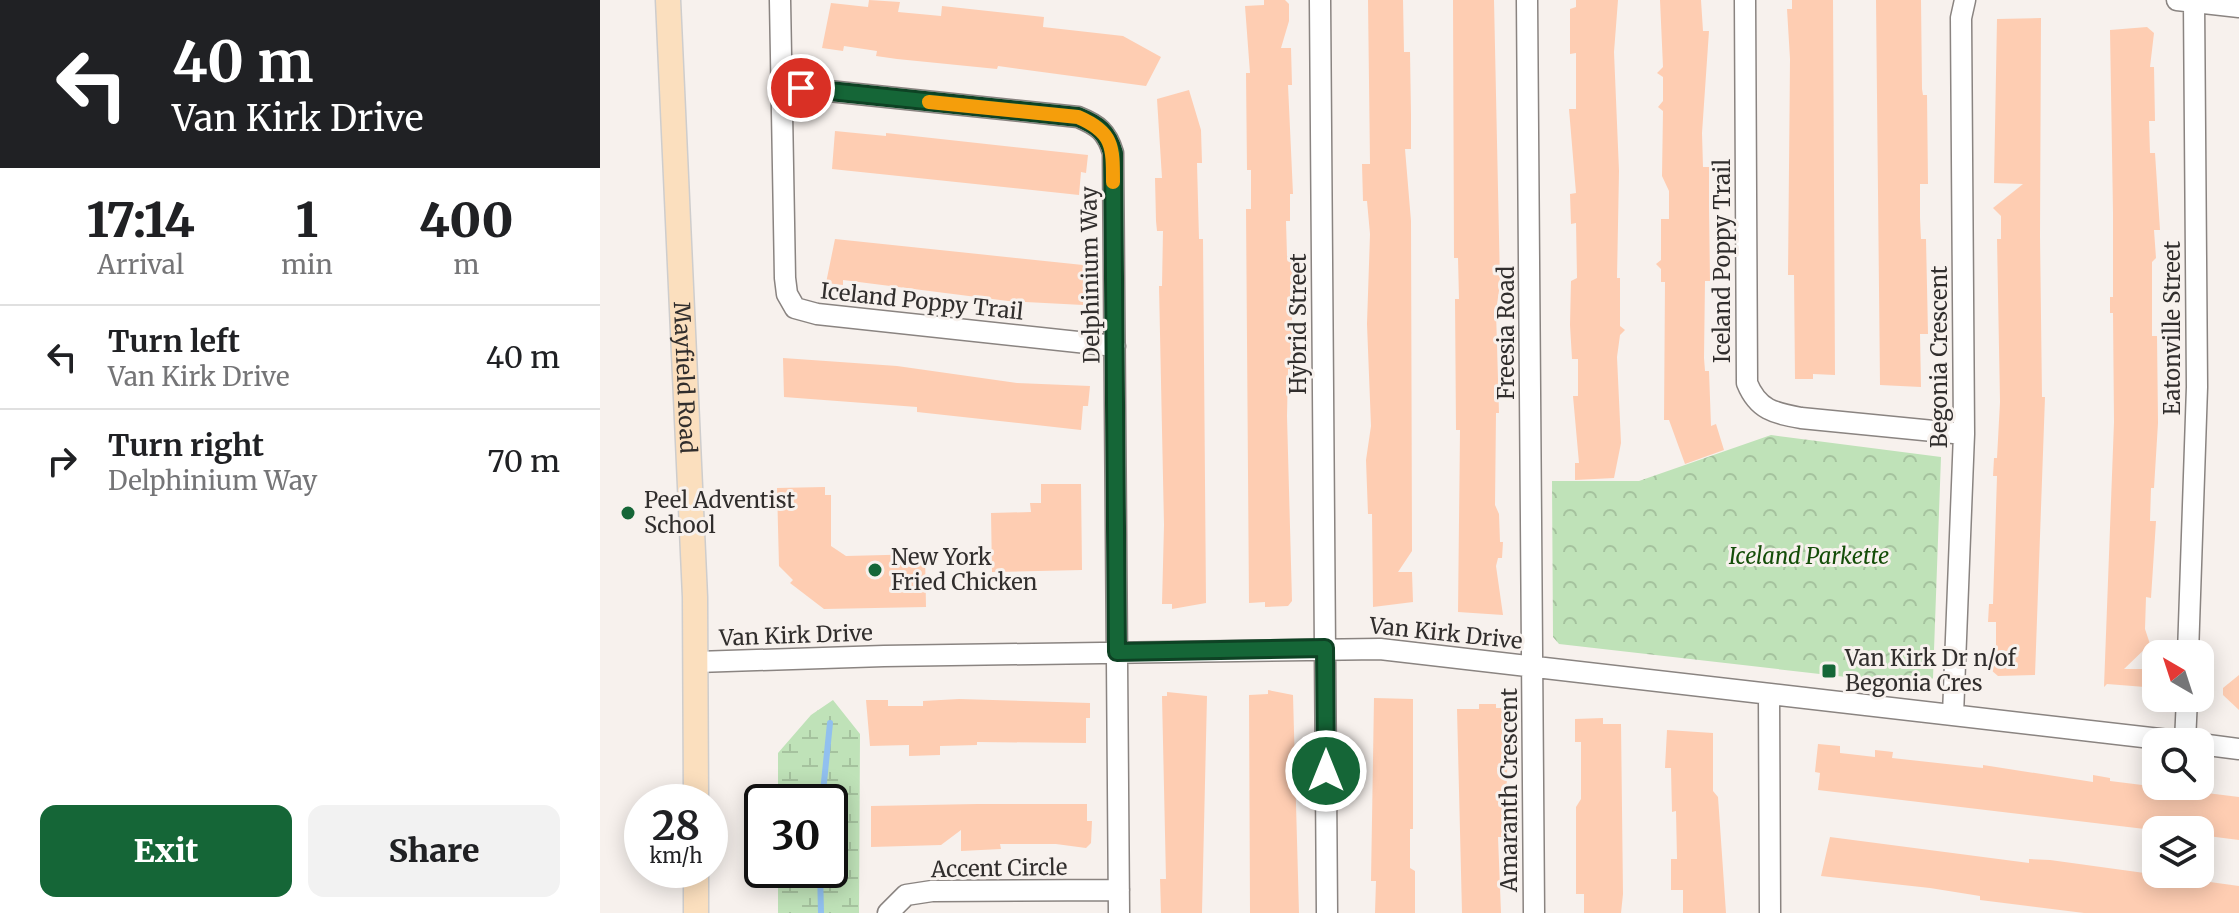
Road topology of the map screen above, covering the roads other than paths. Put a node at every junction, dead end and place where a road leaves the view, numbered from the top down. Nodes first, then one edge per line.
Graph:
1 (668, 0) edge
2 (780, 0) edge
3 (1320, 0) edge
4 (1527, 0) edge
5 (1745, 0) edge
6 (1965, 0) edge
7 (2185, 1) edge
8 (2239, 7) edge
9 (781, 86) junction
10 (1115, 346) junction
11 (1964, 434) junction
12 (2188, 640) edge
13 (1325, 648) junction
14 (1117, 652) junction
15 (697, 662) junction
16 (1532, 667) junction
17 (1769, 694) junction
18 (1953, 715) junction
19 (2142, 737) edge
20 (2214, 746) edge
21 (2239, 749) edge
22 (696, 784) edge
23 (696, 888) edge
24 (1119, 890) junction
25 (696, 913) edge
26 (888, 913) edge
27 (1119, 913) edge
28 (1327, 913) edge
29 (1534, 913) edge
30 (1770, 913) edge

1 - 15 main road, Mayfield Road
2 - 9 street, Iceland Poppy Trail
3 - 13 street, Hybrid Street
4 - 16 street, Freesia Road
5 - 11 street, Iceland Poppy Trail
6 - 11 street, Begonia Crescent
7 - 8 street
7 - 12 street, Eatonville Street
9 - 10 street, Delphinium Way
9 - 10 street, Iceland Poppy Trail
10 - 14 street, Delphinium Way
11 - 18 street, Begonia Crescent
13 - 14 street, Van Kirk Drive
13 - 16 street, Van Kirk Drive
13 - 28 street
14 - 15 street, Van Kirk Drive
14 - 24 street
15 - 22 main road, Mayfield Road
16 - 17 street, Van Kirk Drive
16 - 29 street, Amaranth Crescent
17 - 18 street, Van Kirk Drive
17 - 30 street
18 - 19 street, Van Kirk Drive
20 - 21 street
23 - 25 main road
24 - 26 street, Accent Circle
24 - 27 street

